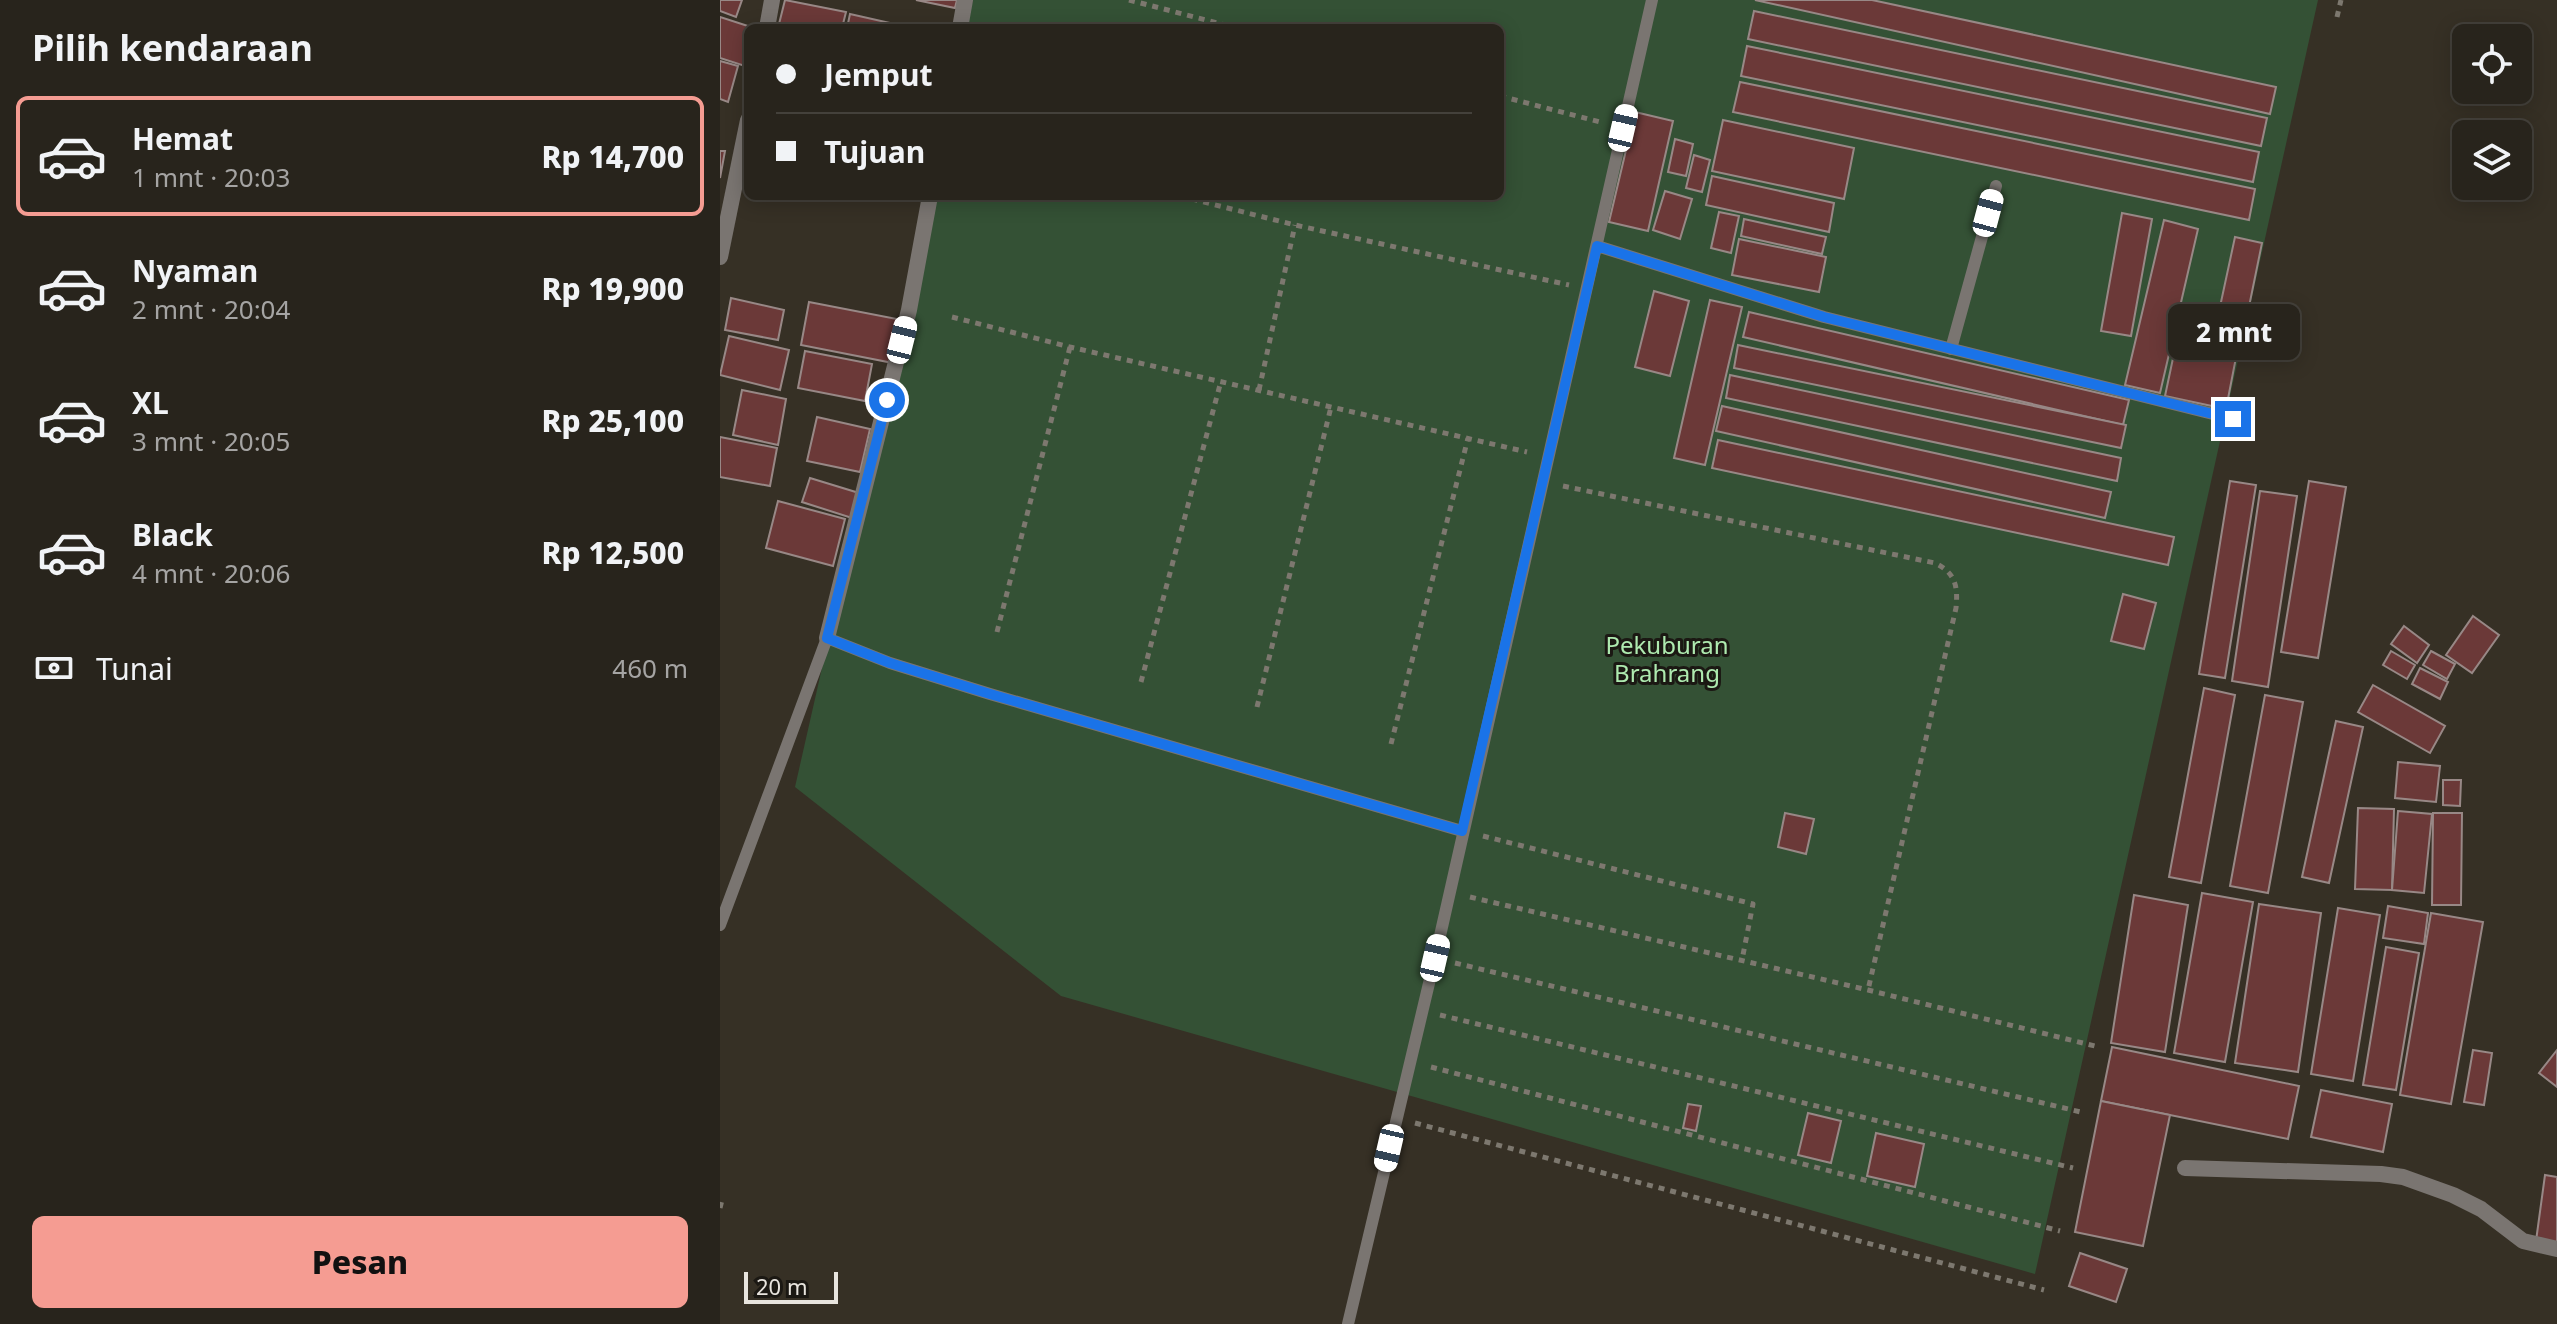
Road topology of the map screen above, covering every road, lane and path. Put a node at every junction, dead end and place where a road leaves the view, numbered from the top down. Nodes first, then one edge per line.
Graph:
1 (772, 0) edge
2 (965, 0) edge
3 (1129, 0) edge
4 (1652, 0) edge
5 (2341, 0) edge
6 (2337, 17) dead end
7 (768, 24) edge
8 (961, 24) edge
9 (1222, 24) edge
10 (1504, 97) edge
11 (1623, 128) junction
12 (744, 140) edge
13 (1996, 186) dead end
14 (929, 200) edge
15 (1196, 200) edge
16 (1295, 225) junction
17 (1597, 246) junction
18 (720, 257) edge
19 (1586, 289) junction
20 (952, 317) dead end
21 (1070, 347) junction
22 (1951, 349) junction
23 (1221, 381) junction
24 (1259, 390) junction
25 (1331, 407) junction
26 (2233, 419) dead end
27 (1468, 438) junction
28 (1548, 456) junction
29 (1542, 481) junction
30 (997, 632) dead end
31 (827, 638) junction
32 (1141, 682) dead end
33 (1257, 707) dead end
34 (1391, 744) dead end
35 (1462, 831) junction
36 (1450, 892) junction
37 (720, 925) edge
38 (1435, 958) junction
39 (1742, 960) junction
40 (1868, 990) junction
41 (1423, 1011) junction
42 (2099, 1047) dead end
43 (1411, 1062) junction
44 (2085, 1113) dead end
45 (1396, 1118) junction
46 (2073, 1168) dead end
47 (2185, 1168) dead end
48 (722, 1200) edge
49 (720, 1208) edge
50 (2060, 1231) dead end
51 (2557, 1249) edge
52 (2044, 1290) dead end
53 (1348, 1324) edge

1 - 7 street
2 - 8 street
3 - 9 path
4 - 11 lane
5 - 6 path
10 - 11 path
11 - 17 lane
12 - 18 street
13 - 22 lane
14 - 31 street
15 - 16 path
16 - 19 path
16 - 24 path
17 - 19 lane
17 - 22 lane
19 - 28 lane
20 - 21 path
21 - 23 path
21 - 30 path
22 - 26 lane
23 - 24 path
23 - 32 path
24 - 25 path
25 - 27 path
25 - 33 path
27 - 28 path
27 - 34 path
28 - 29 lane
29 - 35 lane
29 - 40 path
31 - 35 lane
31 - 37 lane
35 - 36 lane
35 - 39 path
36 - 38 lane
36 - 39 path
38 - 41 lane
38 - 44 path
39 - 40 path
40 - 42 path
41 - 43 lane
41 - 46 path
43 - 45 lane
43 - 50 path
45 - 52 path
45 - 53 lane
47 - 51 street
48 - 49 path

